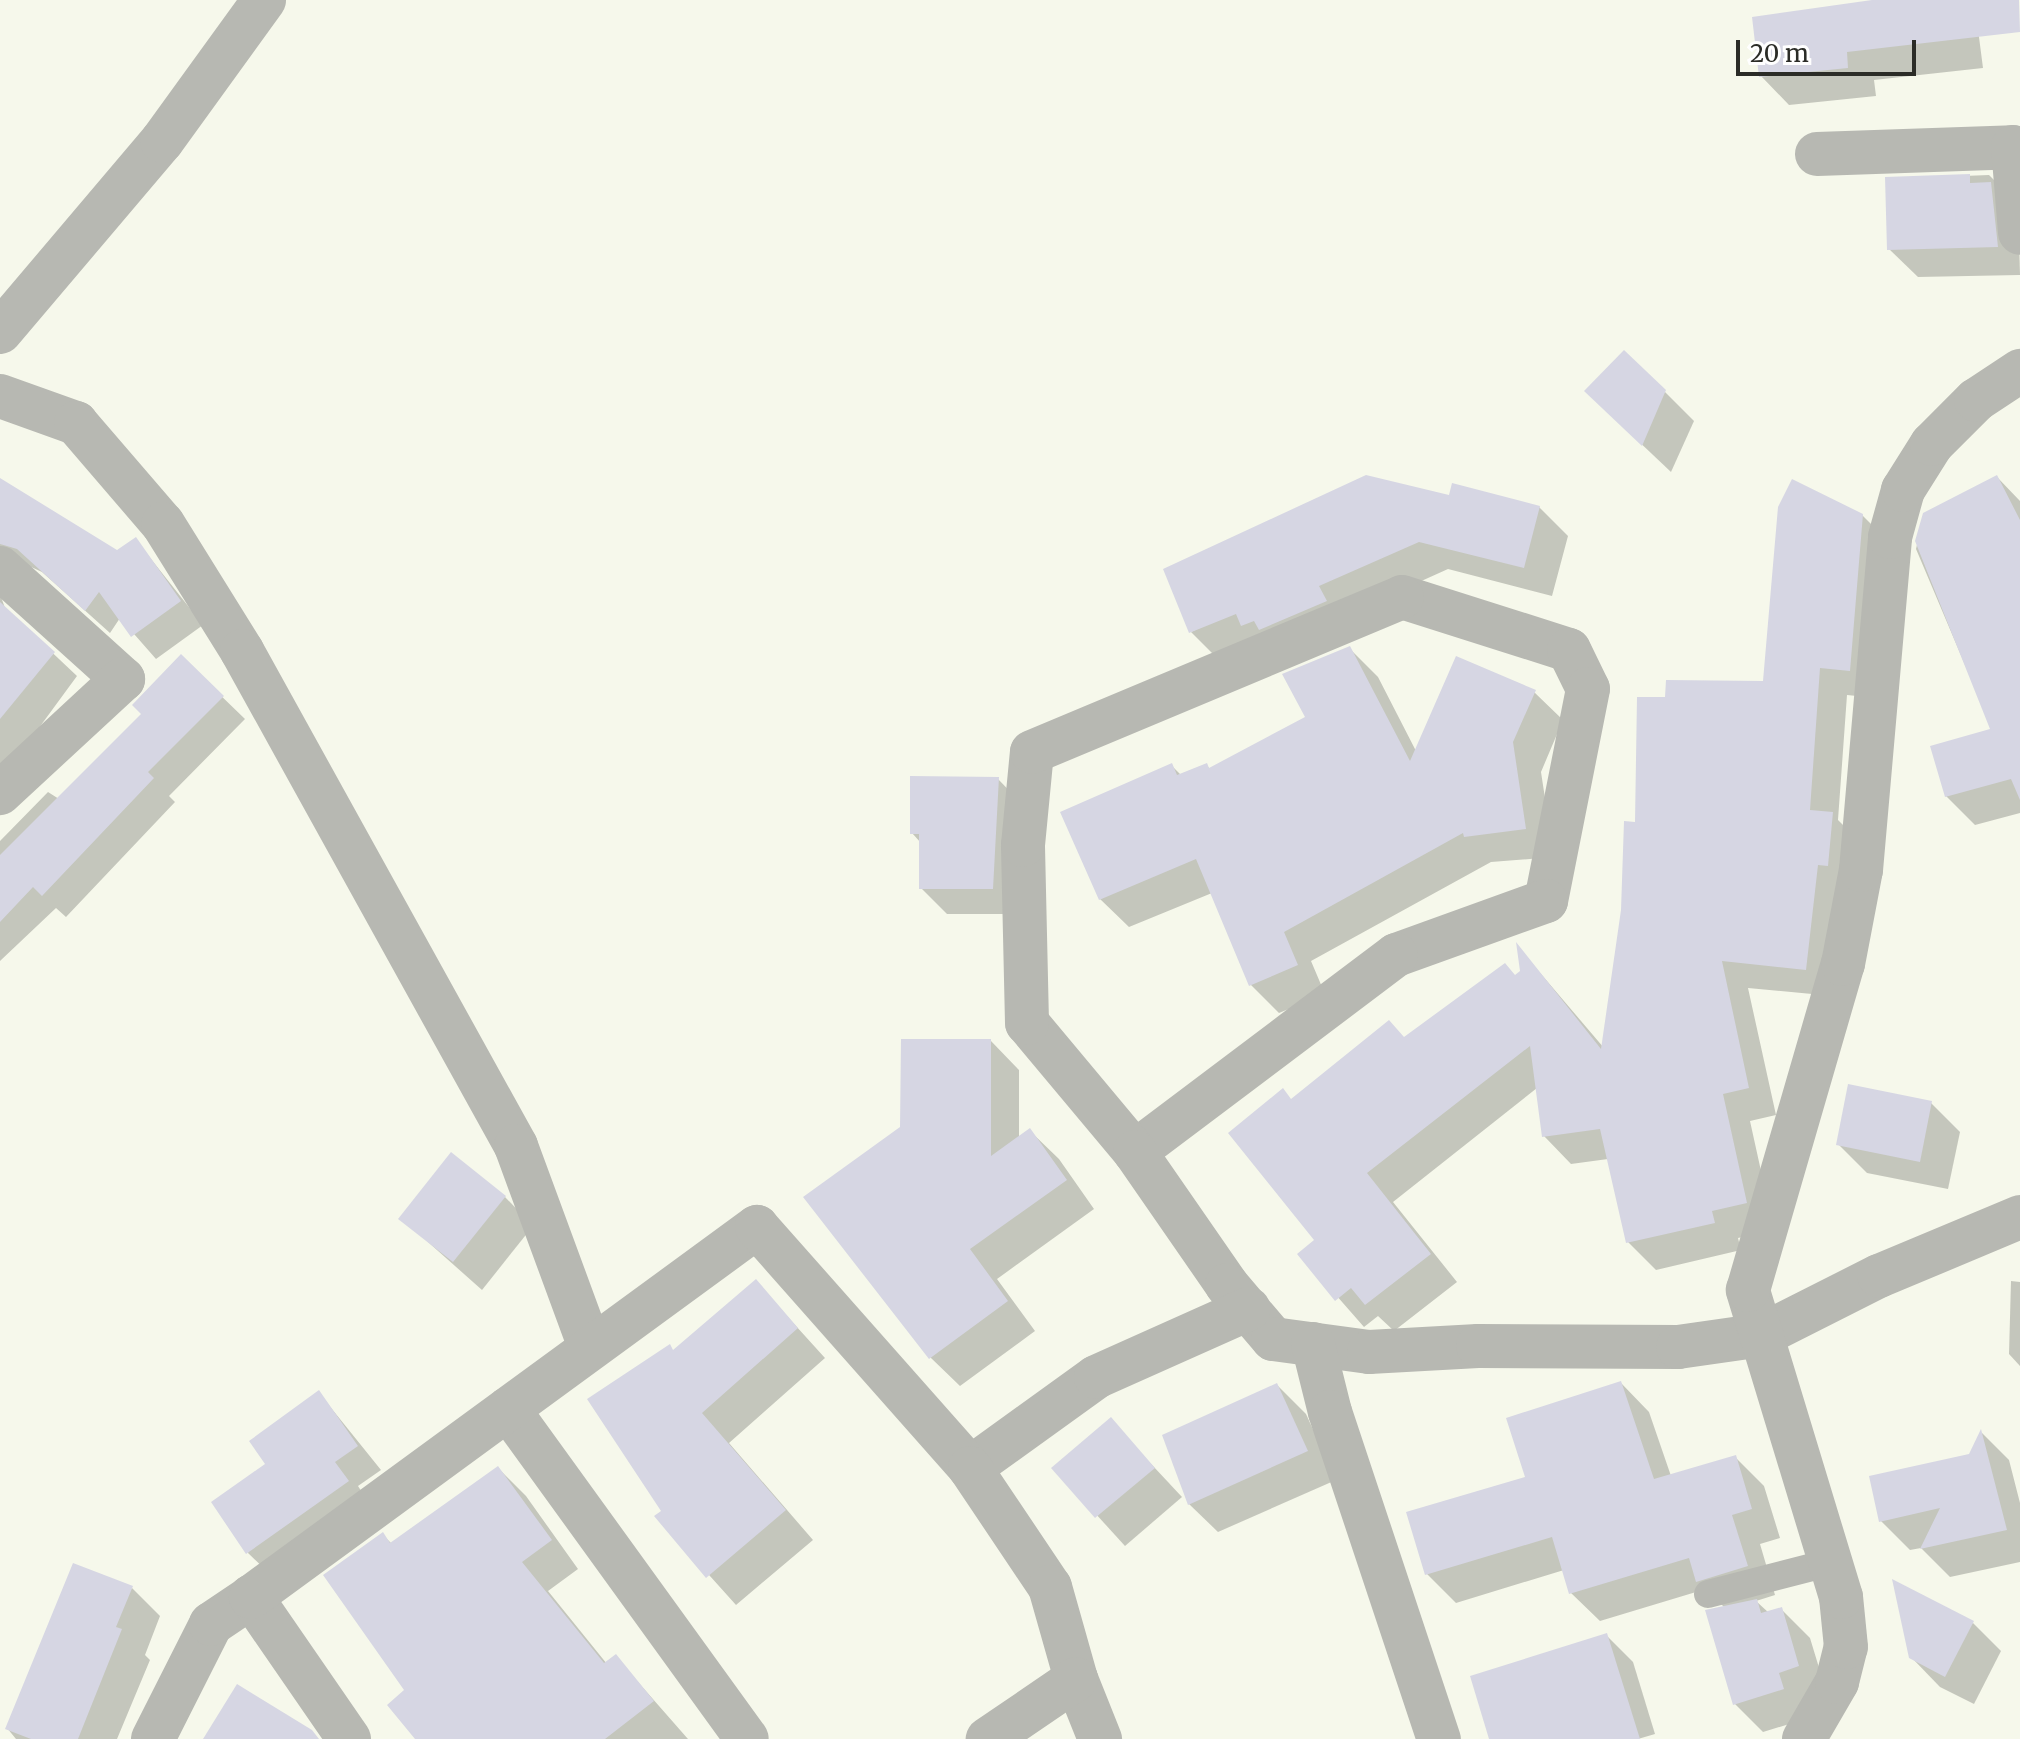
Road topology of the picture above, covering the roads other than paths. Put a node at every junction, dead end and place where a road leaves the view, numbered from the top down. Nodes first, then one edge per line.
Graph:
1 (264, 0) edge
2 (1817, 154) dead end
3 (2020, 233) edge
4 (0, 332) edge
5 (2020, 371) edge
6 (0, 396) edge
7 (0, 568) edge
8 (0, 793) edge
9 (1135, 1152) junction
10 (2020, 1217) edge
11 (1248, 1309) junction
12 (1762, 1335) junction
13 (1313, 1344) junction
14 (590, 1347) junction
15 (508, 1409) junction
16 (970, 1468) junction
17 (1832, 1562) junction
18 (1708, 1594) dead end
19 (251, 1597) junction
20 (1076, 1679) junction
21 (153, 1739) edge
22 (349, 1739) edge
23 (747, 1739) edge
24 (988, 1739) edge
25 (1100, 1739) edge
26 (1439, 1739) edge
27 (1804, 1739) edge

1 - 4 street
2 - 3 street
5 - 12 street
6 - 14 street
7 - 8 street
9 - 9 street
9 - 11 street
10 - 12 street
11 - 13 street
11 - 16 street
12 - 13 street
12 - 17 street
13 - 26 street
14 - 15 street
14 - 16 street
15 - 19 street
15 - 23 street
16 - 20 street
17 - 18 lane
17 - 27 street
19 - 21 street
19 - 22 street
20 - 24 street
20 - 25 street

